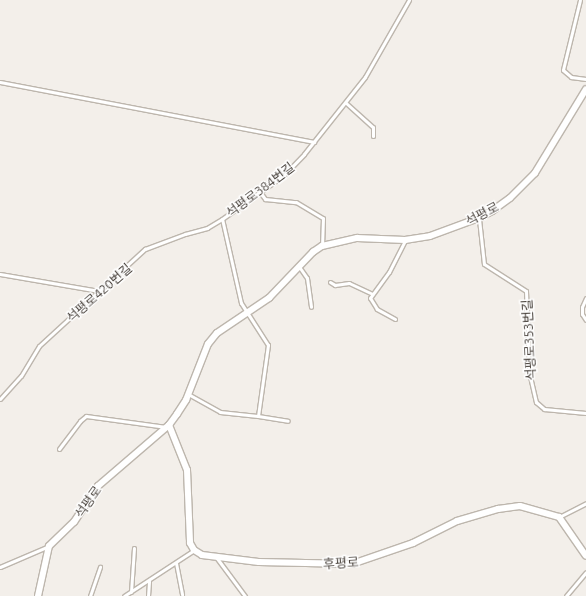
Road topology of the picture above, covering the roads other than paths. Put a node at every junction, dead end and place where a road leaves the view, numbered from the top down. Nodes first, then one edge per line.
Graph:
1 (409, 0) edge
2 (580, 0) edge
3 (586, 79) edge
4 (0, 82) edge
5 (586, 89) edge
6 (346, 103) junction
7 (373, 136) dead end
8 (314, 142) junction
9 (260, 192) junction
10 (479, 218) junction
11 (222, 219) junction
12 (405, 240) junction
13 (322, 246) junction
14 (300, 268) junction
15 (0, 274) edge
16 (330, 282) dead end
17 (98, 292) junction
18 (373, 294) junction
19 (586, 298) edge
20 (311, 307) dead end
21 (247, 314) junction
22 (395, 319) dead end
23 (586, 320) edge
24 (188, 394) junction
25 (0, 399) edge
26 (586, 413) edge
27 (258, 416) junction
28 (288, 421) dead end
29 (168, 426) junction
30 (59, 449) dead end
31 (586, 504) edge
32 (559, 517) junction
33 (49, 546) junction
34 (134, 548) dead end
35 (194, 550) junction
36 (586, 556) edge
37 (216, 557) junction
38 (176, 563) junction
39 (0, 567) edge
40 (100, 567) dead end
41 (586, 572) edge
42 (149, 581) junction
43 (131, 592) junction
44 (182, 594) dead end
45 (38, 596) edge
46 (90, 596) edge
47 (124, 596) edge
48 (148, 596) edge
49 (245, 596) edge
50 (566, 596) edge

1 - 6 lane, 석평로384번길
2 - 3 lane
4 - 8 lane
5 - 10 street, 석평로
6 - 7 lane
6 - 8 lane, 석평로384번길
8 - 9 lane, 석평로384번길
9 - 11 lane, 석평로384번길
9 - 13 lane
10 - 12 street, 석평로
10 - 26 lane, 석평로353번길
11 - 17 lane, 석평로420번길
11 - 21 lane, 석평로384번길
12 - 13 street, 석평로
12 - 18 lane
13 - 14 street, 석평로
14 - 20 lane
14 - 21 street, 석평로
15 - 17 lane
16 - 18 lane
17 - 25 lane, 석평로420번길
18 - 22 lane
19 - 23 lane
21 - 24 street, 석평로
21 - 27 lane
24 - 27 lane
24 - 29 street, 석평로
27 - 28 lane
29 - 30 lane
29 - 33 street, 석평로
29 - 35 street
31 - 32 lane
32 - 36 street
32 - 37 street, 후평로
33 - 39 lane
33 - 45 street
34 - 43 lane
35 - 37 street, 후평로
35 - 38 lane
37 - 49 lane
38 - 42 lane
38 - 44 lane
40 - 46 lane
41 - 50 lane
42 - 43 lane
42 - 48 lane
43 - 47 lane

